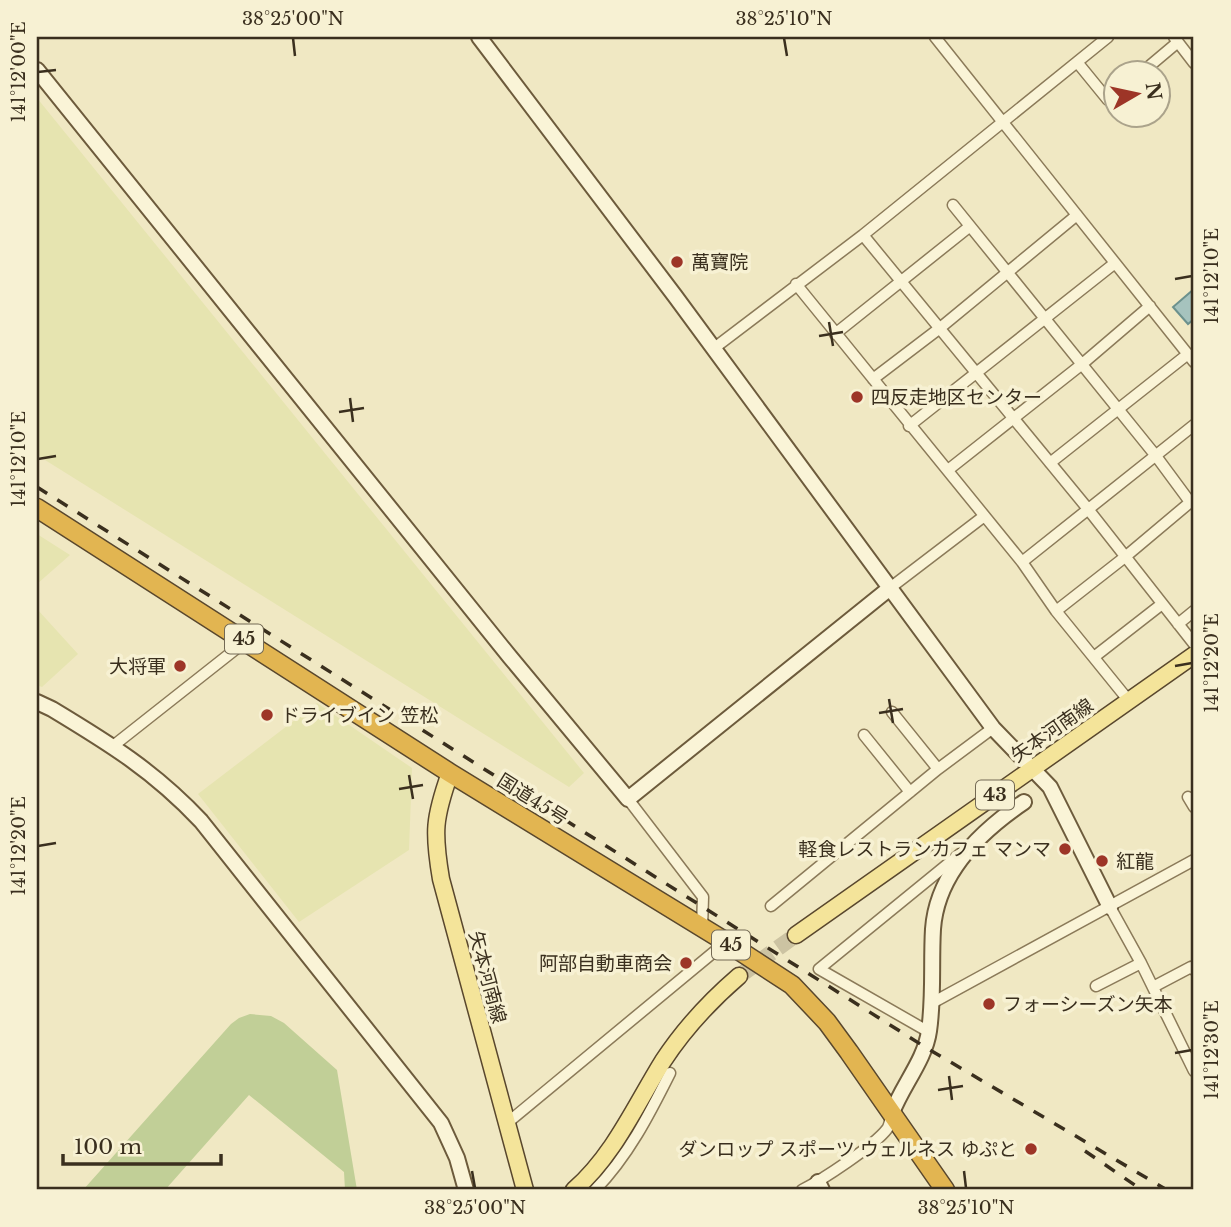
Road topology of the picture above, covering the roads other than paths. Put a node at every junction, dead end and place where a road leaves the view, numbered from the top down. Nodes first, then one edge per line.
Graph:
1 (479, 37) edge
2 (935, 37) edge
3 (1108, 37) edge
4 (1176, 40) edge
5 (1190, 48) edge
6 (1155, 60) edge
7 (1077, 62) junction
8 (1194, 63) edge
9 (37, 70) edge
10 (1102, 93) edge
11 (1003, 121) junction
12 (953, 205) dead end
13 (1077, 215) junction
14 (969, 227) junction
15 (863, 235) junction
16 (1115, 263) junction
17 (1006, 273) junction
18 (901, 281) junction
19 (796, 284) junction
20 (1150, 306) junction
21 (1044, 319) junction
22 (940, 328) junction
23 (835, 334) junction
24 (713, 349) junction
25 (1191, 358) edge
26 (1081, 365) junction
27 (977, 373) junction
28 (873, 379) junction
29 (1118, 410) junction
30 (1013, 418) junction
31 (1194, 425) edge
32 (909, 426) junction
33 (1156, 456) junction
34 (1050, 463) junction
35 (948, 470) junction
36 (1192, 501) edge
37 (37, 508) edge
38 (1088, 509) junction
39 (983, 517) junction
40 (1125, 557) junction
41 (1021, 562) junction
42 (890, 588) junction
43 (1162, 604) junction
44 (1056, 611) junction
45 (1194, 611) edge
46 (1178, 624) junction
47 (246, 641) junction
48 (1194, 644) edge
49 (1194, 656) edge
50 (1094, 657) junction
51 (1129, 701) junction
52 (37, 702) edge
53 (892, 712) dead end
54 (993, 728) junction
55 (864, 735) dead end
56 (113, 746) junction
57 (938, 769) junction
58 (1033, 769) junction
59 (450, 773) junction
60 (910, 792) junction
61 (1188, 797) dead end
62 (628, 799) junction
63 (1024, 802) dead end
64 (1194, 807) edge
65 (974, 843) junction
66 (1194, 860) edge
67 (771, 906) dead end
68 (1110, 907) junction
69 (702, 928) junction
70 (796, 935) tunnel mouth
71 (726, 942) junction
72 (1141, 963) junction
73 (1194, 970) edge
74 (739, 976) tunnel mouth
75 (1096, 986) dead end
76 (1153, 987) junction
77 (932, 1003) junction
78 (929, 1032) junction
79 (1194, 1071) edge
80 (670, 1073) dead end
81 (892, 1113) junction
82 (506, 1124) junction
83 (820, 1186) edge
84 (467, 1190) edge
85 (526, 1190) edge
86 (573, 1190) edge
87 (595, 1190) edge
88 (802, 1190) edge
89 (945, 1190) edge

1 - 24 street
2 - 11 street
3 - 7 street
4 - 5 street
4 - 6 street
5 - 8 street
7 - 10 street
7 - 11 street
9 - 62 street
11 - 13 street
11 - 15 street
12 - 14 street
13 - 16 street
13 - 17 street
14 - 17 street
14 - 18 street
15 - 18 street
15 - 19 street
16 - 20 street
16 - 21 street
17 - 21 street
17 - 22 street
18 - 22 street
18 - 23 street
19 - 23 street
19 - 24 street
20 - 25 street
20 - 26 street
21 - 26 street
21 - 27 street
22 - 27 street
22 - 28 street
23 - 28 street
24 - 42 street
25 - 29 street
26 - 29 street
26 - 30 street
27 - 30 street
27 - 32 street
28 - 32 street
29 - 33 street
29 - 34 street
30 - 34 street
30 - 35 street
31 - 33 street
32 - 35 street
33 - 36 street
33 - 38 street
34 - 38 street
35 - 39 street
36 - 40 street
37 - 47 highway, 国道45号 / 45
38 - 40 street
38 - 41 street
39 - 41 street
39 - 42 street
40 - 43 street
40 - 44 street
41 - 44 street
42 - 54 street
42 - 62 street
43 - 46 street
43 - 50 street
44 - 50 street
45 - 46 street
46 - 48 street
47 - 56 street
47 - 59 highway, 国道45号 / 45
49 - 51 main road, 矢本河南線 / 43
50 - 51 street
51 - 58 main road, 矢本河南線 / 43
52 - 56 street
53 - 57 street
54 - 57 street
54 - 58 street
55 - 60 street
56 - 84 street
57 - 60 street
58 - 68 street
58 - 70 main road, 矢本河南線 / 43
59 - 69 highway, 国道45号 / 45
59 - 82 main road, 矢本河南線
60 - 67 street
61 - 64 street
62 - 69 street
63 - 65 street
65 - 77 street
65 - 78 street
66 - 68 street
68 - 72 street
68 - 77 street
69 - 71 highway, 国道45号 / 45
71 - 81 highway, 国道45号 / 45
71 - 82 street
72 - 75 street
72 - 76 street
73 - 76 street
74 - 86 main road
76 - 79 street
77 - 78 street
78 - 81 street
80 - 87 street
81 - 83 street
81 - 89 highway, 国道45号 / 45
82 - 85 main road, 矢本河南線
83 - 88 street

